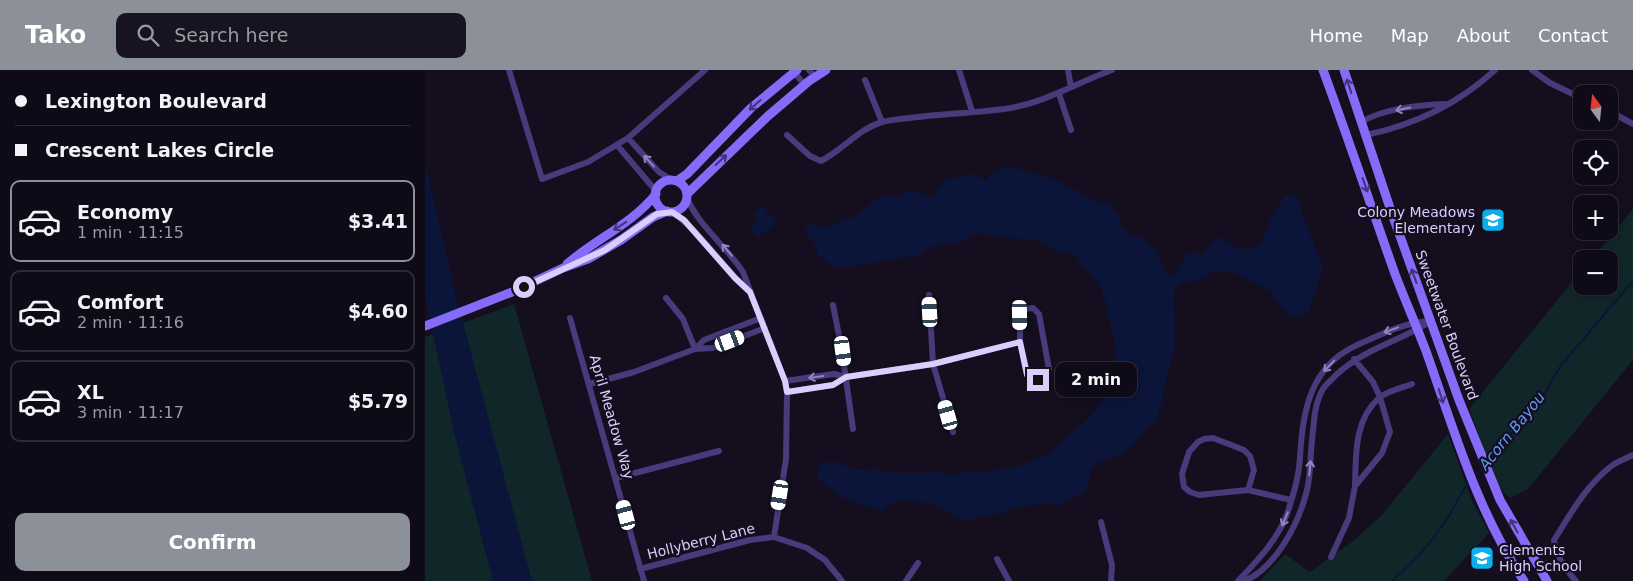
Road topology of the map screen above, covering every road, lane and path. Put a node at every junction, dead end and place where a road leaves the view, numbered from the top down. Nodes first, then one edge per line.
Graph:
1 (509, 70) edge
2 (705, 70) edge
3 (826, 70) edge
4 (959, 70) edge
5 (1068, 70) edge
6 (1112, 70) edge
7 (1323, 70) edge
8 (1344, 70) edge
9 (1495, 70) edge
10 (1532, 70) edge
11 (795, 71) edge
12 (812, 74) edge
13 (865, 80) dead end
14 (805, 85) junction
15 (1071, 87) junction
16 (1059, 94) junction
17 (1573, 94) edge
18 (1447, 104) junction
19 (971, 111) junction
20 (1618, 116) edge
21 (882, 122) junction
22 (1361, 122) junction
23 (1633, 124) edge
24 (1071, 130) dead end
25 (787, 135) dead end
26 (1347, 135) junction
27 (1366, 135) junction
28 (628, 138) junction
29 (617, 145) junction
30 (675, 181) junction
31 (656, 192) junction
32 (687, 196) junction
33 (670, 211) junction
34 (563, 268) junction
35 (750, 292) junction
36 (929, 294) dead end
37 (666, 298) dead end
38 (833, 306) dead end
39 (570, 318) dead end
40 (761, 318) junction
41 (1431, 322) junction
42 (425, 326) edge
43 (1415, 326) junction
44 (765, 328) junction
45 (1020, 342) junction
46 (695, 349) junction
47 (1354, 360) junction
48 (933, 364) junction
49 (846, 377) junction
50 (785, 381) junction
51 (590, 384) junction
52 (1412, 384) dead end
53 (787, 392) junction
54 (1380, 397) junction
55 (853, 429) dead end
56 (953, 432) dead end
57 (1300, 447) junction
58 (1311, 450) junction
59 (719, 451) dead end
60 (1633, 455) edge
61 (616, 478) junction
62 (1355, 486) junction
63 (1248, 490) junction
64 (1291, 500) junction
65 (1101, 522) dead end
66 (774, 537) junction
67 (1268, 548) junction
68 (1277, 554) junction
69 (1331, 557) dead end
70 (997, 559) dead end
71 (918, 562) dead end
72 (641, 569) junction
73 (644, 581) edge
74 (842, 581) edge
75 (907, 581) edge
76 (1009, 581) edge
77 (1111, 581) edge
78 (1238, 581) edge
79 (1245, 581) edge
80 (1523, 581) edge
81 (1547, 581) edge
82 (1576, 581) edge

1 - 29 street
2 - 28 street
3 - 12 main road
4 - 19 street
5 - 15 street
6 - 15 street
7 - 26 main road, Sweetwater Boulevard
22 -> 8 main road, Sweetwater Boulevard
9 - 18 street
10 - 17 street
11 - 14 street
11 -> 30 main road
12 - 14 main road
13 - 21 street
32 -> 14 main road
15 - 16 street
16 - 19 street
16 - 24 street
18 -> 22 street
18 - 27 street
19 - 21 street
20 - 23 street
21 - 25 street
22 - 26 main road
22 - 27 main road, Sweetwater Boulevard
26 - 27 main road
26 -> 43 main road, Sweetwater Boulevard
41 -> 27 main road, Sweetwater Boulevard
28 - 29 street
30 -> 28 street
29 - 31 street
30 - 31 main road
30 - 32 main road
31 - 33 main road
31 -> 34 main road
32 - 33 main road
35 -> 32 street
33 - 34 main road
33 - 35 street
34 - 42 main road
35 - 40 street
36 - 48 street
37 - 46 street
38 - 49 street
39 - 51 street, April Meadow Way
40 - 44 street
40 - 46 street
41 - 43 street
81 -> 41 main road, Sweetwater Boulevard
43 - 47 street
43 -> 57 street
43 -> 80 main road, Sweetwater Boulevard
44 - 46 street
44 - 50 street
45 - 45 street
45 - 48 street
46 - 51 street
47 - 54 street
47 - 58 street
48 - 49 street
48 - 56 street
49 -> 50 street
49 - 53 street
49 - 55 street
50 - 53 street
51 - 61 street, April Meadow Way
52 - 54 street
53 - 66 street
54 - 62 street
54 - 62 street
57 - 58 street
57 - 64 street
68 -> 58 street
59 - 61 street
60 - 82 street
61 - 72 street, April Meadow Way
62 - 69 street
63 - 63 street
63 - 64 street
64 -> 67 street
65 - 77 street
66 - 72 street, Hollyberry Lane
66 - 74 street, Hollyberry Lane
67 - 68 street
67 - 78 street
68 - 79 street
70 - 76 street
71 - 75 street
72 - 73 street, April Meadow Way

